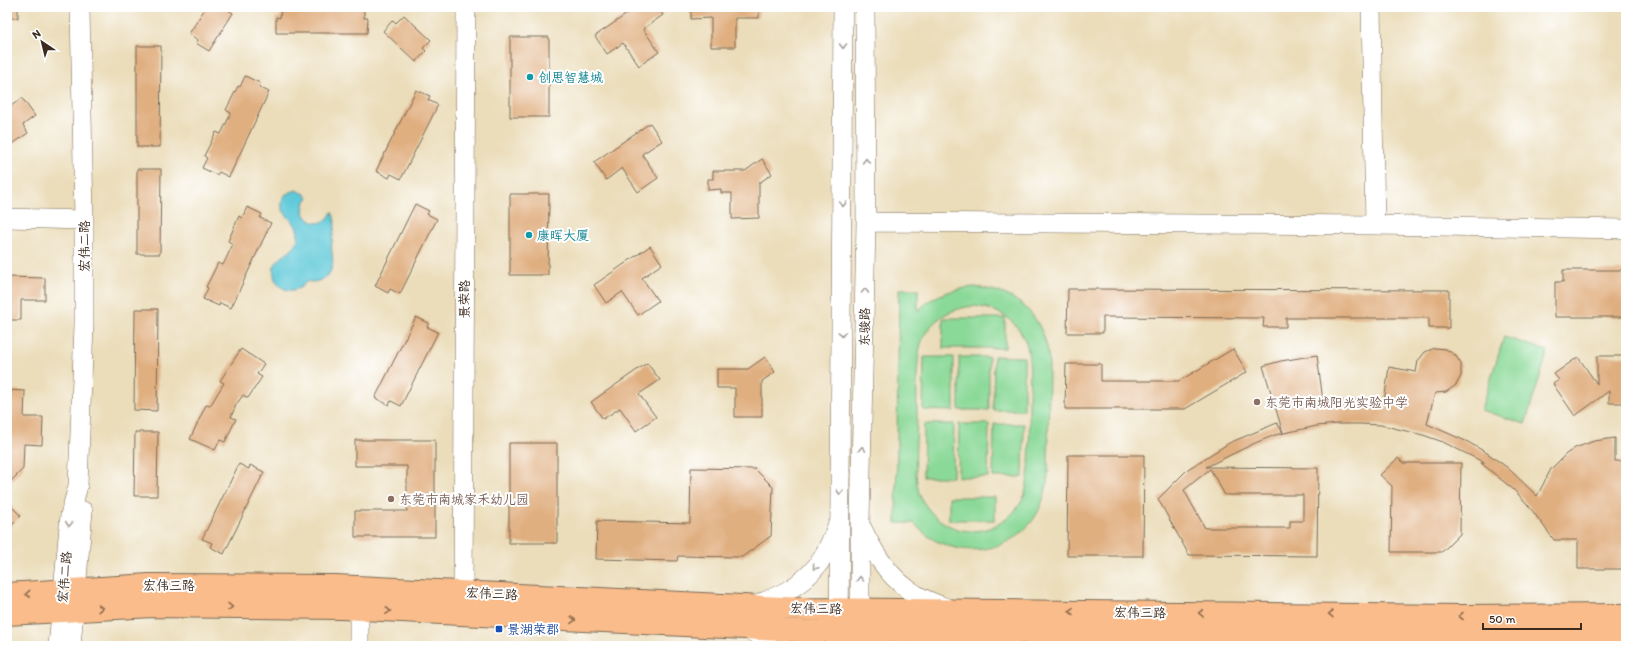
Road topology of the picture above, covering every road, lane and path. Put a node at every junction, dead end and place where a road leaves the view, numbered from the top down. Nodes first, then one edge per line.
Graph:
1 (80, 7) edge
2 (466, 7) edge
3 (844, 7) edge
4 (864, 7) edge
5 (1371, 7) edge
6 (7, 218) edge
7 (84, 220) junction
8 (866, 222) junction
9 (1374, 225) junction
10 (1626, 229) edge
11 (840, 521) junction
12 (860, 524) junction
13 (463, 592) junction
14 (7, 594) edge
15 (69, 601) junction
16 (753, 606) junction
17 (359, 609) junction
18 (850, 609) junction
19 (950, 610) junction
20 (7, 614) edge
21 (1626, 615) edge
22 (746, 628) junction
23 (1511, 632) edge
24 (958, 633) junction
25 (1626, 635) edge
26 (850, 639) edge
27 (1204, 640) edge
28 (58, 646) edge
29 (71, 646) edge
30 (359, 646) edge
31 (779, 646) edge
32 (923, 646) edge

1 - 7 street, 宏伟二路
2 - 13 street, 景荣路
3 -> 11 street, 东骏路
8 -> 4 street, 东骏路
5 - 9 street
6 - 7 street
7 - 15 street, 宏伟二路
8 - 9 street
12 -> 8 street, 东骏路
9 - 10 street
11 -> 16 street
11 - 18 street, 东骏路
18 -> 12 street, 东骏路
12 - 19 street
13 - 15 main road, 宏伟三路
13 - 16 main road, 宏伟三路
15 -> 14 main road, 宏伟三路
15 -> 17 main road, 宏伟三路
15 - 20 main road, 宏伟三路
15 - 28 street, 宏伟二路
15 - 29 street, 宏伟二路
16 - 18 main road, 宏伟三路
17 -> 22 main road, 宏伟三路
17 - 30 street
18 - 19 main road, 宏伟三路
18 - 26 street, 东骏路
23 -> 19 main road, 宏伟三路
21 - 23 main road, 宏伟三路
22 - 26 main road, 宏伟三路
22 - 31 street
23 - 25 main road, 宏伟三路
23 - 27 main road, 宏伟三路
24 - 26 main road, 宏伟三路
24 - 27 main road, 宏伟三路
24 - 32 street

